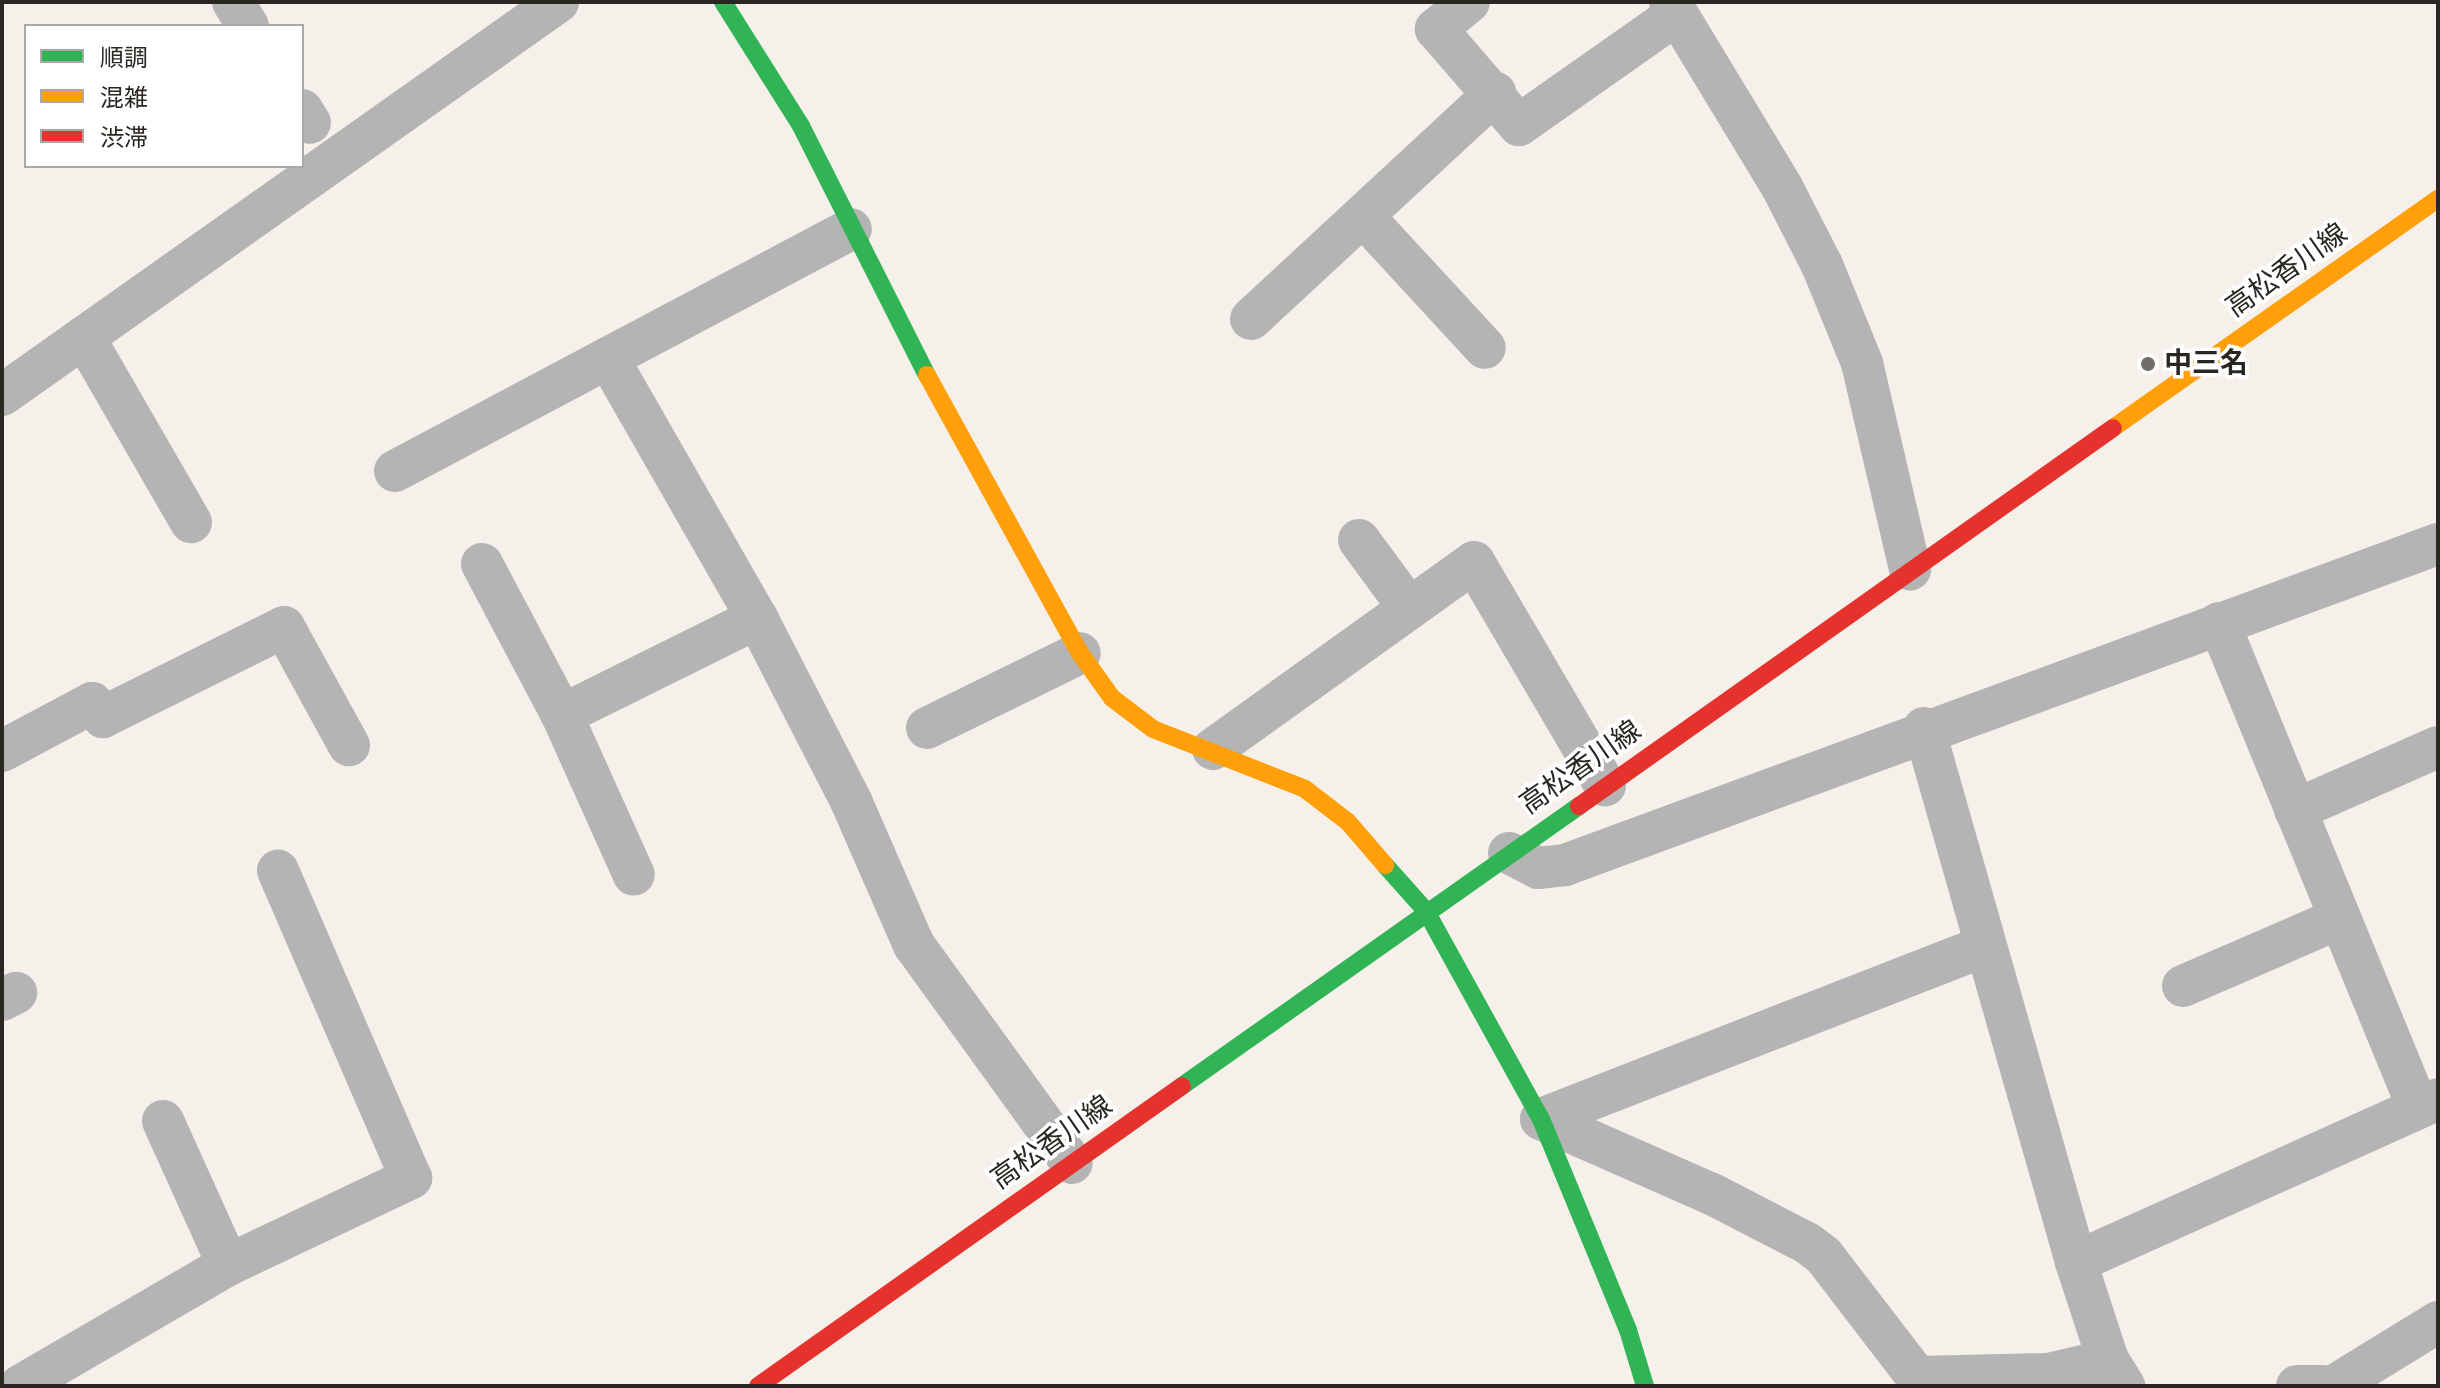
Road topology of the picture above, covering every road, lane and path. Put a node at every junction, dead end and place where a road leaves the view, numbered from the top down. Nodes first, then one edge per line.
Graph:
1 (233, 2) edge
2 (558, 2) edge
3 (723, 2) edge
4 (1469, 2) edge
5 (1674, 8) edge
6 (247, 24) edge
7 (1495, 93) junction
8 (2438, 199) edge
9 (1364, 217) junction
10 (851, 229) junction
11 (1251, 319) dead end
12 (84, 337) junction
13 (1485, 348) dead end
14 (608, 358) junction
15 (2, 395) edge
16 (395, 471) dead end
17 (191, 522) dead end
18 (1359, 540) dead end
19 (2438, 544) edge
20 (482, 564) dead end
21 (1910, 570) junction
22 (1409, 608) junction
23 (757, 618) junction
24 (2219, 623) junction
25 (1080, 653) junction
26 (562, 715) junction
27 (927, 728) dead end
28 (1924, 728) junction
29 (349, 745) dead end
30 (2438, 747) edge
31 (1213, 749) junction
32 (2, 751) edge
33 (1605, 785) junction
34 (2295, 810) junction
35 (1509, 853) junction
36 (278, 871) dead end
37 (634, 875) dead end
38 (1426, 911) junction
39 (2340, 918) junction
40 (1983, 947) junction
41 (2183, 986) dead end
42 (2428, 1103) edge
43 (1541, 1119) junction
44 (163, 1121) dead end
45 (1072, 1163) junction
46 (2076, 1262) junction
47 (228, 1265) junction
48 (2438, 1322) edge
49 (2, 1365) edge
50 (2116, 1373) edge
51 (19, 1386) edge
52 (758, 1386) edge
53 (1645, 1386) edge
54 (2297, 1386) edge
55 (2323, 1386) edge
56 (2334, 1386) edge

1 - 6 street
2 - 12 street
3 - 10 main road
4 - 7 street
5 - 7 street
5 - 21 street
7 - 9 street
8 - 21 main road, 高松香川線
9 - 11 street
9 - 13 street
10 - 14 street
10 - 25 main road
12 - 15 street
12 - 17 street
14 - 16 street
14 - 23 street
18 - 22 street
19 - 24 street
20 - 26 street
21 - 33 main road, 高松香川線
22 - 31 street
22 - 33 street
23 - 26 street
23 - 45 street
24 - 28 street
24 - 34 street
25 - 27 street
25 - 31 main road
26 - 37 street
28 - 35 street
28 - 40 street
29 - 32 street
30 - 34 street
31 - 38 main road
33 - 35 main road, 高松香川線
34 - 39 street
35 - 38 main road, 高松香川線
36 - 47 street
38 - 43 main road
38 - 45 main road, 高松香川線
39 - 41 street
39 - 42 street
40 - 43 street
40 - 46 street
42 - 46 street
43 - 50 street
43 - 53 main road
44 - 47 street
45 - 52 main road, 高松香川線
46 - 50 street
47 - 51 street
48 - 56 street
49 - 51 street
54 - 55 street

